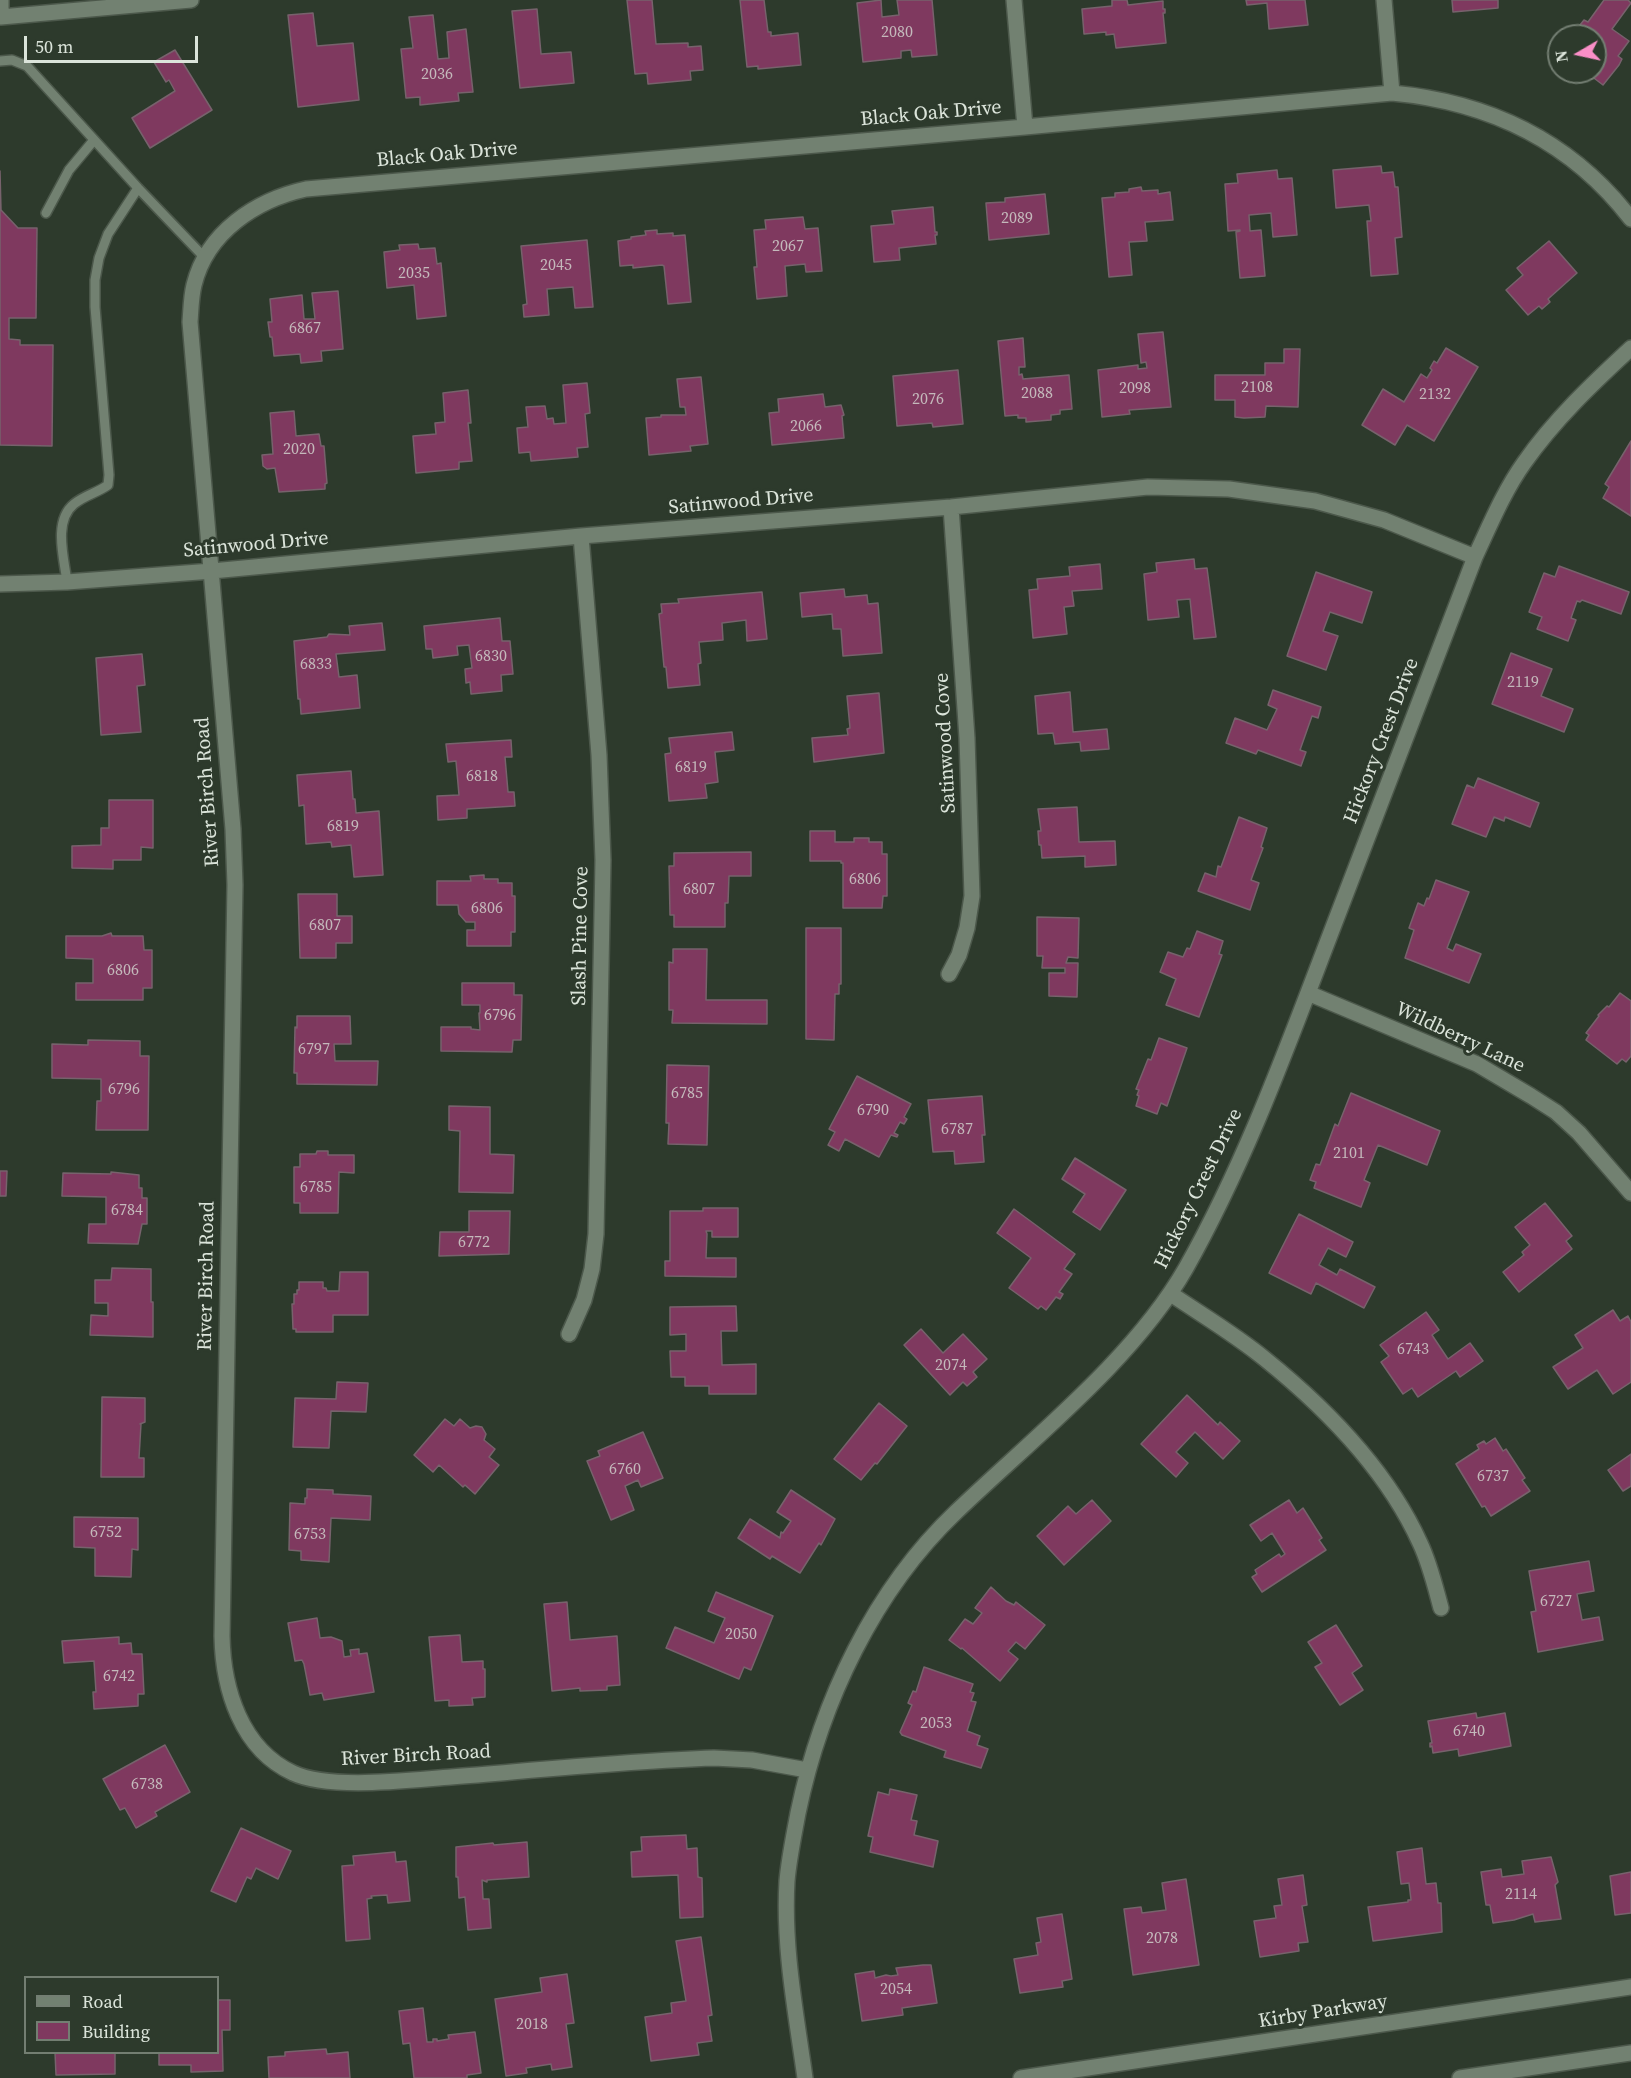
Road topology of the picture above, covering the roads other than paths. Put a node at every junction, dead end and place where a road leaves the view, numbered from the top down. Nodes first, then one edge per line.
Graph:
1 (1, 0) edge
2 (191, 0) edge
3 (1014, 0) edge
4 (1384, 0) edge
5 (1, 16) edge
6 (0, 61) edge
7 (1392, 93) junction
8 (1025, 127) junction
9 (94, 140) junction
10 (138, 188) junction
11 (46, 213) dead end
12 (1631, 219) edge
13 (214, 244) joint
14 (205, 258) junction
15 (1631, 348) edge
16 (951, 507) junction
17 (581, 536) junction
18 (1475, 557) junction
19 (212, 571) junction
20 (67, 582) junction
21 (0, 584) edge
22 (949, 974) dead end
23 (1308, 993) junction
24 (1631, 1193) edge
25 (1171, 1294) junction
26 (569, 1334) dead end
27 (1441, 1608) dead end
28 (807, 1770) junction
29 (1631, 1987) edge
30 (1631, 2053) edge
31 (805, 2078) edge
32 (1021, 2078) edge
33 (1460, 2078) edge

1 - 5 street
2 - 5 street
3 - 8 street
4 - 7 street
6 - 9 lane
7 - 8 street, Black Oak Drive
7 - 12 street, Black Oak Drive
8 - 13 street, Black Oak Drive
9 - 10 lane
9 - 11 lane
10 - 14 lane
10 - 20 lane
13 - 14 street, River Birch Road
14 - 19 street, River Birch Road
15 - 18 street, Hickory Crest Drive
16 - 17 street, Satinwood Drive
16 - 18 street, Satinwood Drive
16 - 22 street, Satinwood Cove
17 - 19 street, Satinwood Drive
17 - 26 street, Slash Pine Cove
18 - 23 street, Hickory Crest Drive
19 - 20 street, Satinwood Drive
19 - 28 street, River Birch Road
20 - 21 street, Satinwood Drive
23 - 24 street, Wildberry Lane
23 - 25 street, Hickory Crest Drive
25 - 27 street
25 - 28 street, Hickory Crest Drive
28 - 31 street, Hickory Crest Drive
29 - 32 street, Kirby Parkway
30 - 33 street

